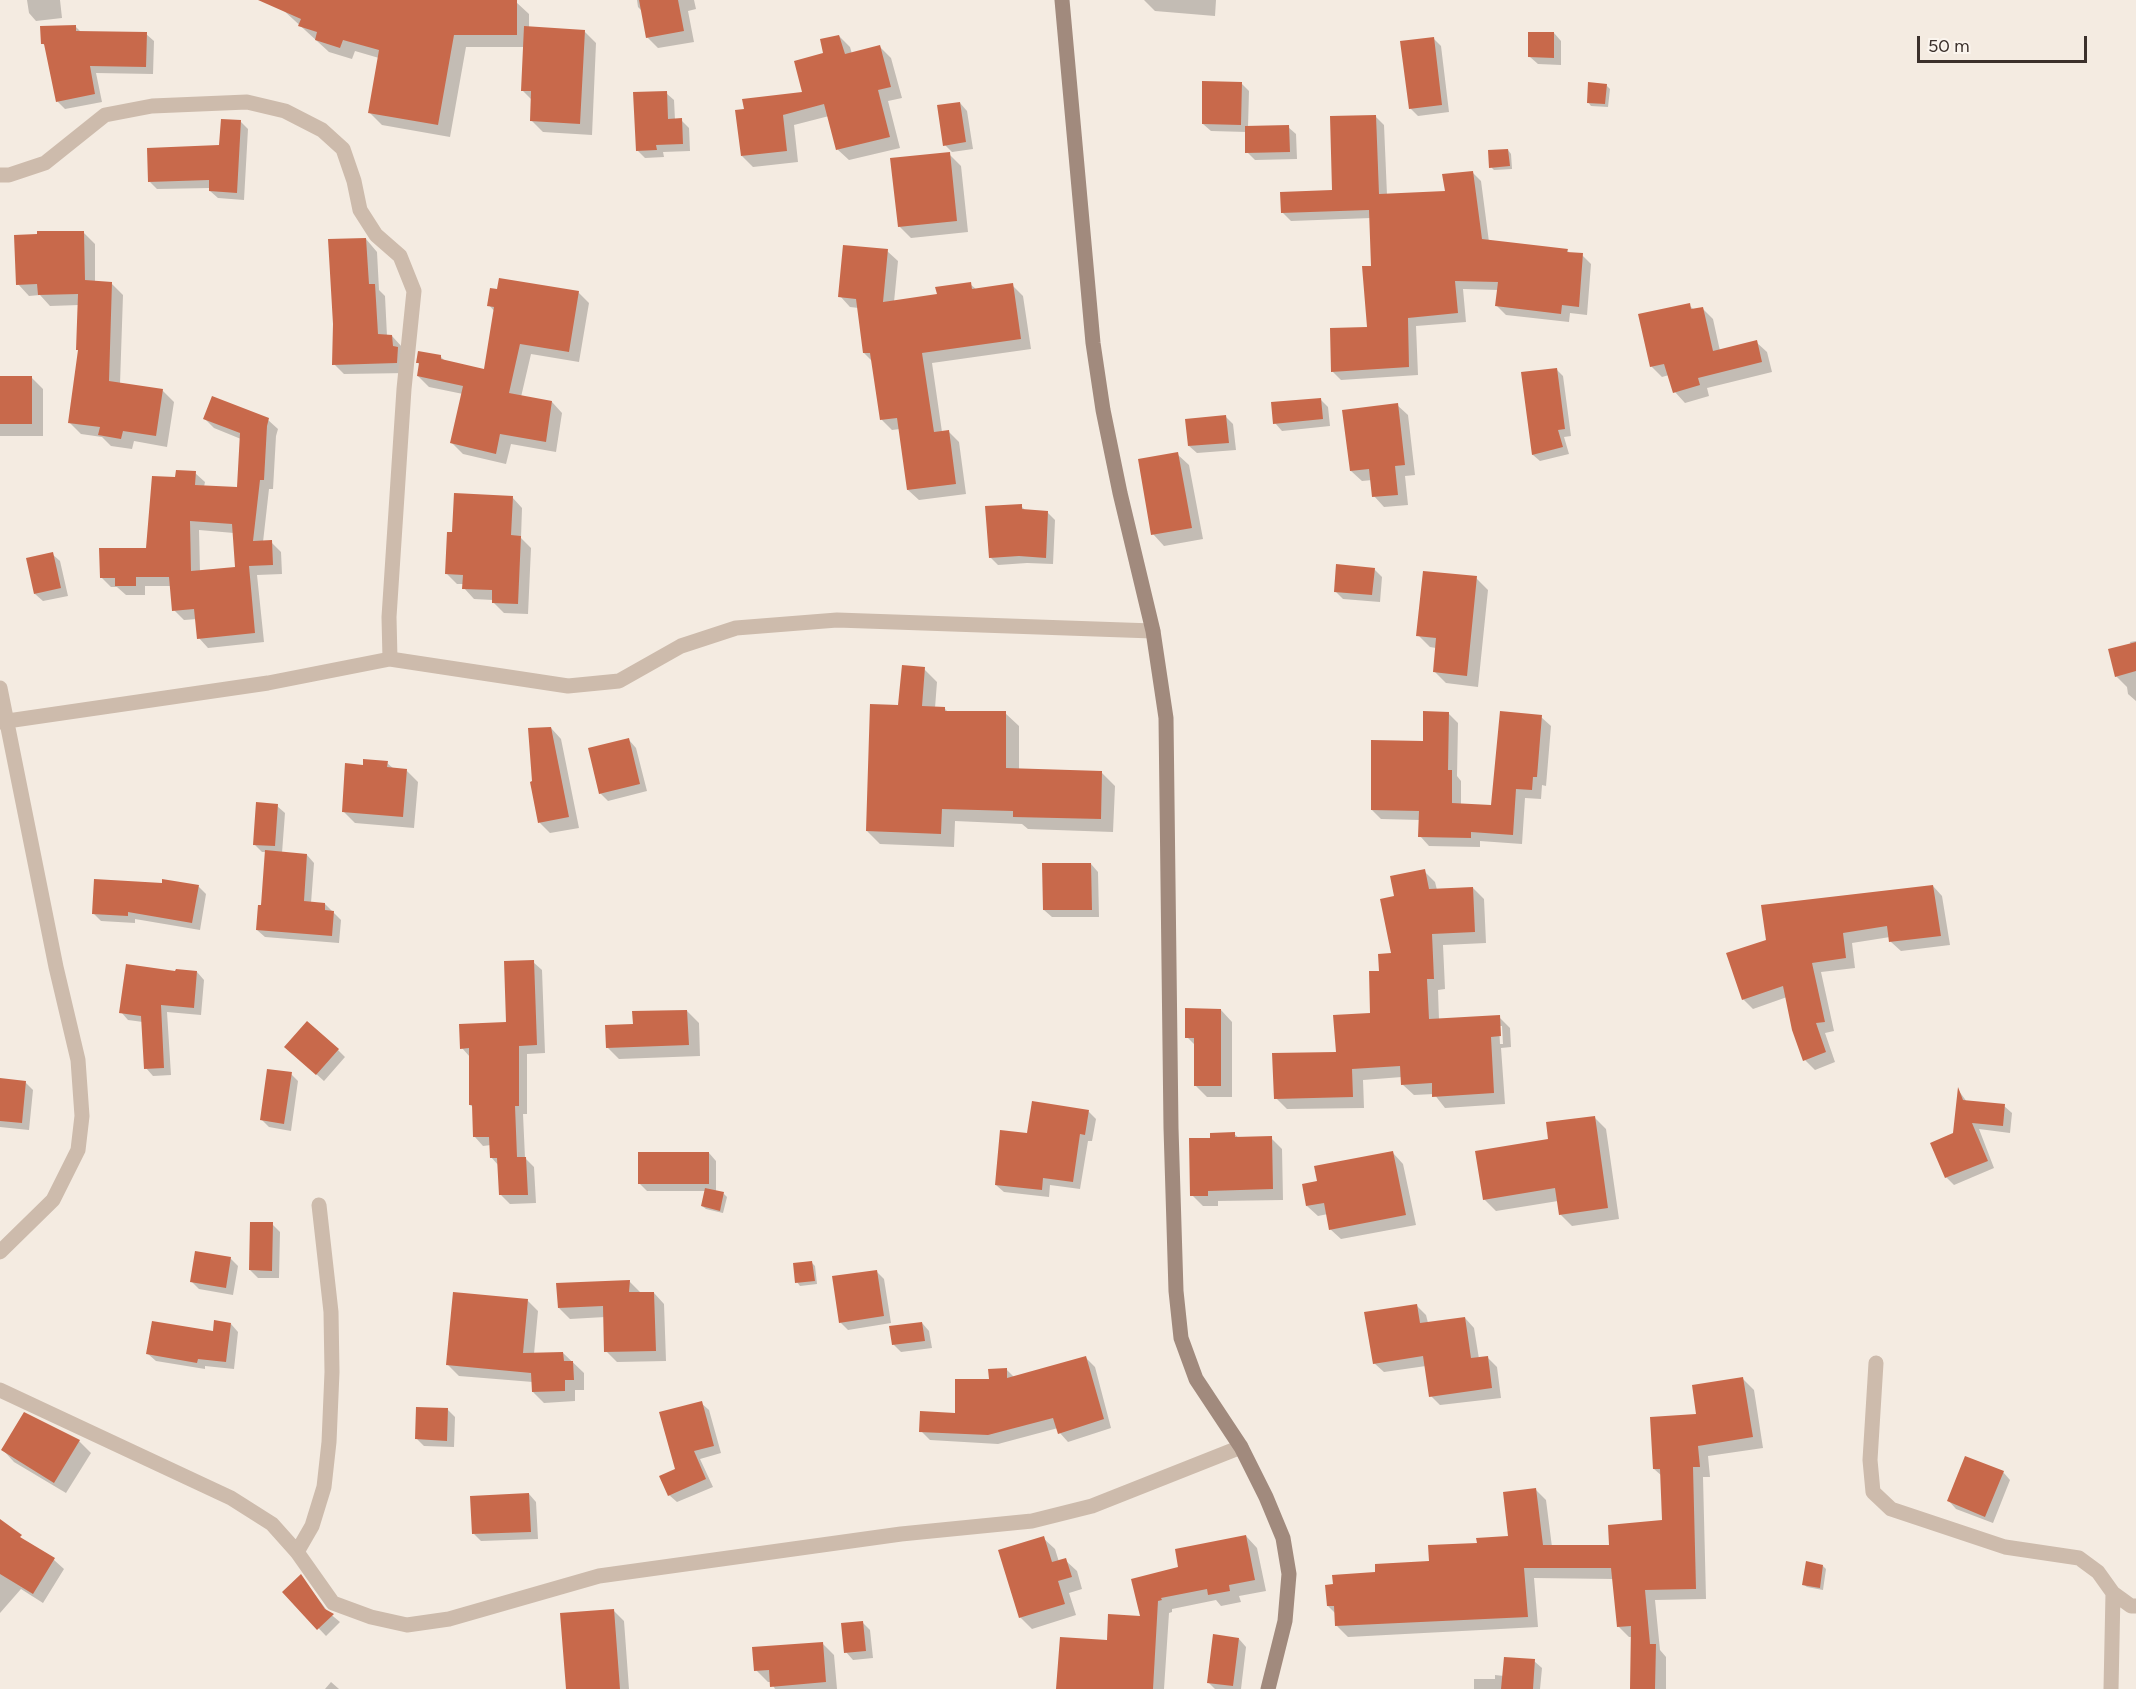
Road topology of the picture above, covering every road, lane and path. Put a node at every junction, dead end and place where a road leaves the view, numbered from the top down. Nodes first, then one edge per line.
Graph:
1 (1062, 0) edge
2 (0, 175) edge
3 (1153, 631) junction
4 (390, 658) junction
5 (0, 688) edge
6 (3, 722) edge
7 (319, 1205) dead end
8 (0, 1252) edge
9 (1876, 1363) dead end
10 (0, 1390) edge
11 (1240, 1448) junction
12 (297, 1552) junction
13 (2113, 1593) junction
14 (2136, 1606) edge
15 (1268, 1689) edge
16 (2111, 1689) edge

1 - 3 street
2 - 4 street
3 - 4 street
3 - 11 street
4 - 6 street
5 - 6 street
6 - 8 street
7 - 12 street
9 - 13 street
10 - 12 street
11 - 12 street
11 - 15 street
13 - 14 street
13 - 16 street

